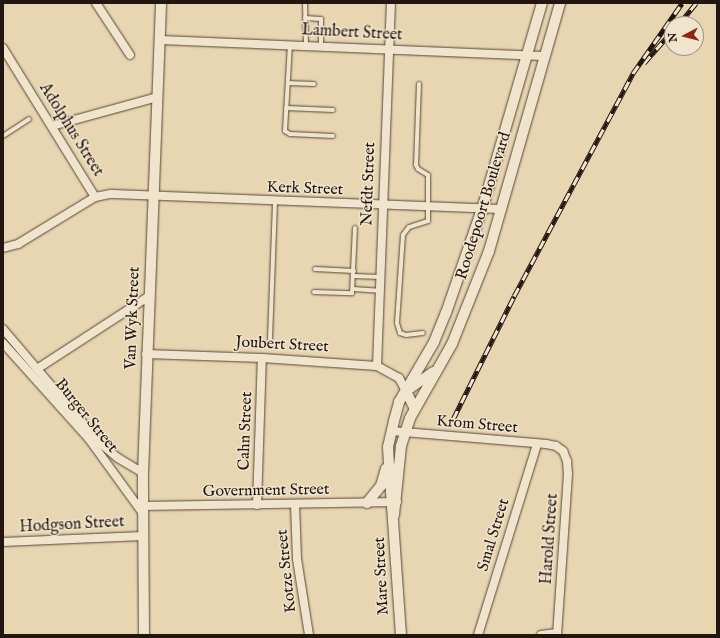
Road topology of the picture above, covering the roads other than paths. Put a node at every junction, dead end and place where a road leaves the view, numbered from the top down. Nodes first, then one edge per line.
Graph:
1 (96, 3) edge
2 (161, 3) edge
3 (305, 3) edge
4 (391, 3) edge
5 (542, 3) edge
6 (560, 3) edge
7 (305, 18) junction
8 (159, 40) junction
9 (290, 44) junction
10 (306, 45) junction
11 (320, 46) junction
12 (3, 48) edge
13 (388, 49) junction
14 (130, 55) dead end
15 (526, 55) junction
16 (544, 56) junction
17 (288, 83) junction
18 (314, 84) dead end
19 (419, 84) dead end
20 (157, 97) junction
21 (286, 108) junction
22 (333, 110) dead end
23 (28, 120) dead end
24 (52, 126) junction
25 (3, 136) edge
26 (333, 136) dead end
27 (95, 197) junction
28 (154, 197) junction
29 (275, 202) junction
30 (382, 206) junction
31 (428, 206) junction
32 (483, 206) junction
33 (502, 209) junction
34 (355, 228) dead end
35 (3, 248) edge
36 (315, 269) dead end
37 (354, 274) junction
38 (380, 277) junction
39 (353, 289) junction
40 (379, 291) junction
41 (314, 292) dead end
42 (148, 297) junction
43 (3, 329) edge
44 (423, 333) dead end
45 (270, 339) dead end
46 (3, 343) edge
47 (146, 354) junction
48 (262, 358) junction
49 (440, 365) junction
50 (377, 366) junction
51 (37, 368) junction
52 (406, 391) junction
53 (414, 407) junction
54 (392, 431) junction
55 (405, 433) junction
56 (537, 444) junction
57 (388, 447) junction
58 (559, 447) joint
59 (143, 473) junction
60 (394, 502) junction
61 (367, 503) junction
62 (295, 504) junction
63 (257, 505) junction
64 (142, 509) junction
65 (143, 536) junction
66 (3, 542) edge
67 (557, 634) edge
68 (144, 635) edge
69 (309, 635) edge
70 (401, 635) edge
71 (478, 635) edge
72 (541, 635) edge

1 - 14 street
2 - 8 street, Van Wyk Street
3 - 7 lane
4 - 13 street, Nefdt Street
5 - 15 street, Roodepoort Boulevard
6 - 16 street, Roodepoort Boulevard
7 - 10 lane
7 - 11 lane
8 - 9 street, Lambert Street
8 - 20 street, Van Wyk Street
9 - 10 street, Lambert Street
9 - 17 lane
10 - 11 street, Lambert Street
11 - 13 street, Lambert Street
12 - 24 street, Adolphus Street
13 - 15 street, Lambert Street
13 - 30 street, Nefdt Street
15 - 16 street, Lambert Street
15 - 32 street, Roodepoort Boulevard
16 - 33 street, Roodepoort Boulevard
17 - 18 lane
17 - 21 lane
19 - 31 lane
20 - 24 street
20 - 28 street, Van Wyk Street
21 - 22 lane
21 - 26 lane
23 - 25 lane
24 - 27 street, Adolphus Street
27 - 28 street, Adolphus Street
27 - 35 street
28 - 29 street, Kerk Street
28 - 42 street, Van Wyk Street
29 - 30 street, Kerk Street
29 - 45 lane
30 - 31 street, Kerk Street
30 - 38 street, Nefdt Street
31 - 32 street, Kerk Street
31 - 44 lane
32 - 33 street, Kerk Street
32 - 52 street, Roodepoort Boulevard
33 - 49 street, Roodepoort Boulevard
34 - 37 lane
36 - 37 lane
37 - 38 lane
37 - 39 lane
38 - 40 street, Nefdt Street
39 - 40 lane
39 - 41 lane
40 - 50 street, Nefdt Street
42 - 47 street, Van Wyk Street
42 - 51 street
43 - 51 street, Burger Street
46 - 64 street, Burger Street
47 - 48 street, Joubert Street
47 - 59 street, Van Wyk Street
48 - 50 street, Joubert Street
48 - 63 street, Cahn Street
49 - 52 street
49 - 53 street, Roodepoort Boulevard
50 - 52 street, Joubert Street
51 - 59 street, Burger Street
52 - 53 street
52 - 54 street, Roodepoort Boulevard
53 - 55 street, Roodepoort Boulevard
54 - 55 street, Krom Street
54 - 57 street, Roodepoort Boulevard
55 - 56 street, Krom Street
55 - 60 street, Roodepoort Boulevard
56 - 58 street, Krom Street
56 - 71 street, Smal Street
57 - 60 street, Roodepoort Boulevard
57 - 61 street
58 - 67 street, Harold Street
59 - 64 street, Van Wyk Street
60 - 61 street, Government Street
60 - 70 street, Mare Street
61 - 62 street, Government Street
62 - 63 street, Government Street
62 - 69 street, Kotze Street
63 - 64 street, Government Street
64 - 65 street, Van Wyk Street
65 - 66 street, Hodgson Street
65 - 68 street, Van Wyk Street
67 - 72 street

